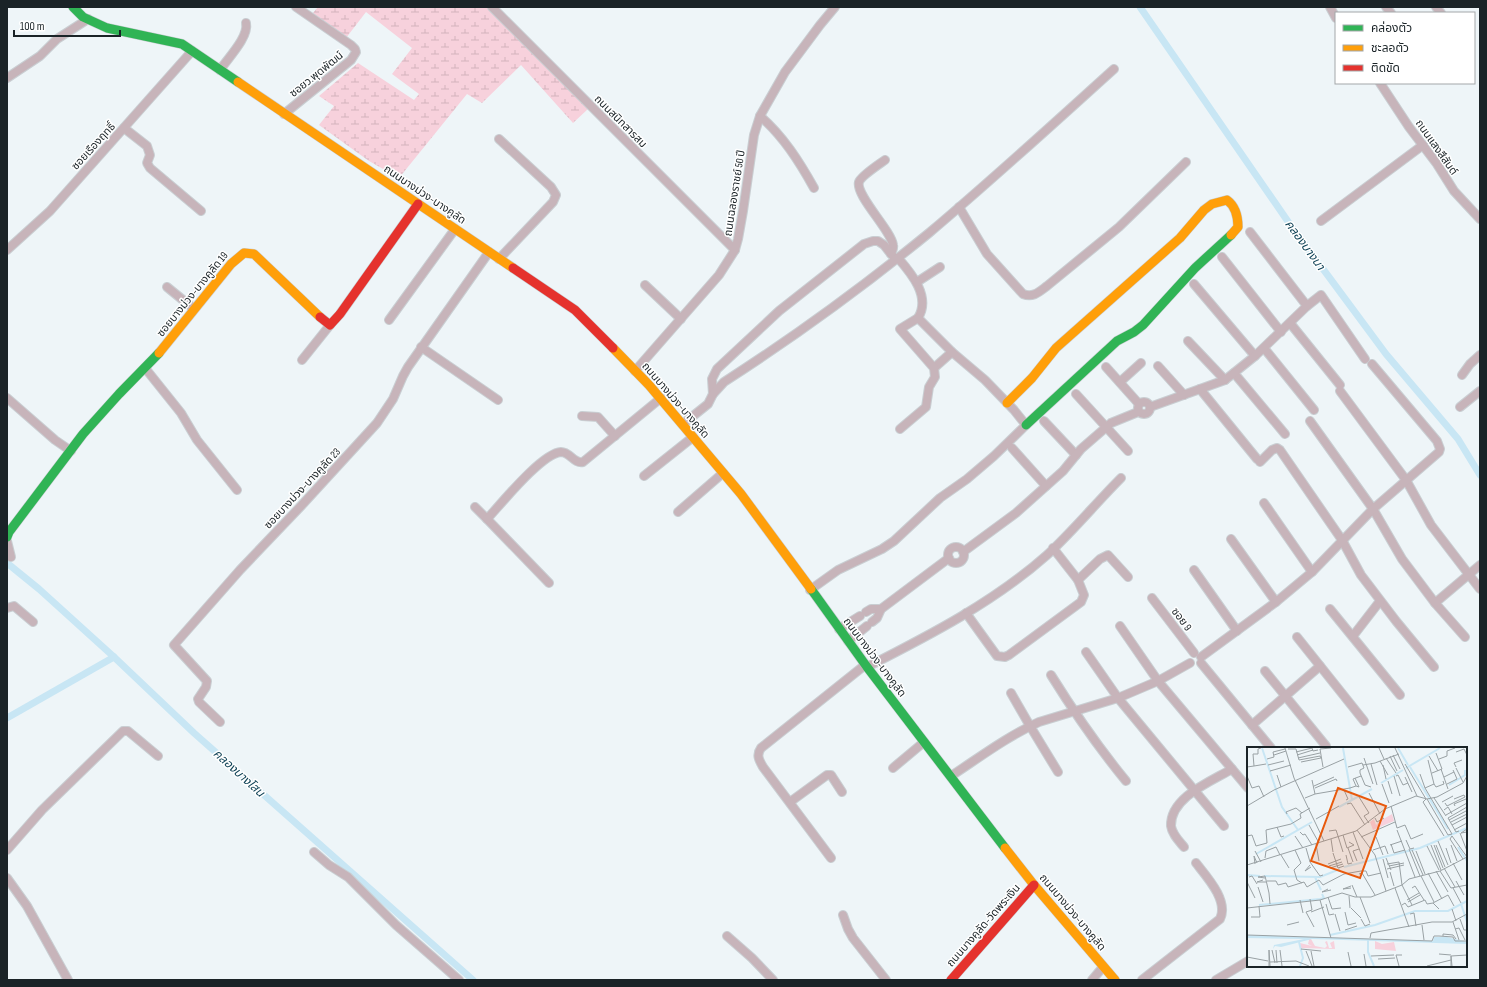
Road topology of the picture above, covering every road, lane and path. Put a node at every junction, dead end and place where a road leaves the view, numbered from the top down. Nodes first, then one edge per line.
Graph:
1 (73, 7) edge
2 (296, 7) edge
3 (492, 7) edge
4 (1330, 7) edge
5 (830, 9) edge
6 (85, 13) edge
7 (1335, 16) edge
8 (246, 22) dead end
9 (192, 51) junction
10 (1114, 69) dead end
11 (220, 70) junction
12 (7, 78) edge
13 (1381, 84) edge
14 (284, 114) junction
15 (760, 116) junction
16 (124, 128) junction
17 (499, 140) dead end
18 (1423, 145) junction
19 (885, 160) dead end
20 (1186, 162) dead end
21 (814, 188) dead end
22 (418, 204) junction
23 (959, 207) junction
24 (201, 211) dead end
25 (1480, 220) edge
26 (1321, 221) dead end
27 (455, 229) junction
28 (1250, 232) dead end
29 (7, 250) edge
30 (735, 250) junction
31 (489, 252) junction
32 (895, 257) junction
33 (1222, 257) dead end
34 (499, 259) junction
35 (940, 267) dead end
36 (917, 282) junction
37 (1194, 284) dead end
38 (645, 285) dead end
39 (167, 287) dead end
40 (1307, 306) junction
41 (194, 309) junction
42 (918, 318) junction
43 (681, 319) junction
44 (389, 320) dead end
45 (1290, 323) junction
46 (330, 325) junction
47 (1281, 332) junction
48 (1188, 341) dead end
49 (421, 347) junction
50 (1264, 348) junction
51 (952, 352) junction
52 (1480, 355) edge
53 (1255, 356) junction
54 (302, 360) dead end
55 (1141, 363) dead end
56 (1158, 366) dead end
57 (1106, 367) dead end
58 (146, 368) junction
59 (934, 368) junction
60 (635, 371) junction
61 (1234, 373) junction
62 (1462, 375) dead end
63 (1225, 380) junction
64 (1120, 382) junction
65 (1200, 389) junction
66 (1480, 391) edge
67 (713, 394) junction
68 (1076, 394) dead end
69 (1184, 395) junction
70 (7, 398) edge
71 (662, 398) junction
72 (498, 400) dead end
73 (1007, 403) junction
74 (1460, 407) dead end
75 (1139, 408) junction
76 (1314, 410) dead end
77 (582, 416) dead end
78 (1044, 421) dead end
79 (1310, 421) dead end
80 (683, 424) junction
81 (1026, 425) junction
82 (1106, 427) junction
83 (900, 429) dead end
84 (1285, 434) dead end
85 (615, 436) junction
86 (693, 437) junction
87 (1012, 448) dead end
88 (71, 451) junction
89 (1128, 451) dead end
90 (1076, 455) junction
91 (723, 473) junction
92 (644, 476) dead end
93 (1121, 478) dead end
94 (1406, 480) junction
95 (1046, 486) junction
96 (238, 490) dead end
97 (1264, 503) dead end
98 (475, 508) dead end
99 (1372, 509) junction
100 (678, 512) dead end
101 (487, 518) junction
102 (7, 537) edge
103 (1231, 539) dead end
104 (1342, 540) junction
105 (7, 541) edge
106 (1053, 548) junction
107 (11, 557) dead end
108 (1480, 566) edge
109 (1194, 570) dead end
110 (1312, 572) junction
111 (1469, 575) junction
112 (1128, 577) dead end
113 (1078, 580) junction
114 (549, 583) dead end
115 (1480, 589) edge
116 (810, 590) junction
117 (1152, 598) dead end
118 (1380, 600) junction
119 (1276, 602) junction
120 (1435, 603) junction
121 (7, 608) edge
122 (881, 609) junction
123 (1330, 609) dead end
124 (966, 614) junction
125 (33, 622) dead end
126 (1120, 626) dead end
127 (839, 629) junction
128 (1237, 631) junction
129 (1353, 636) junction
130 (1297, 637) dead end
131 (1465, 637) dead end
132 (848, 641) junction
133 (1086, 652) dead end
134 (1199, 658) junction
135 (866, 666) junction
136 (1320, 666) junction
137 (1434, 667) dead end
138 (1265, 671) dead end
139 (1051, 675) dead end
140 (1158, 680) junction
141 (1011, 693) dead end
142 (1400, 695) dead end
143 (1286, 696) junction
144 (1118, 698) junction
145 (1073, 712) junction
146 (1364, 721) dead end
147 (220, 722) dead end
148 (1252, 725) junction
149 (1030, 726) junction
150 (924, 742) junction
151 (1326, 746) dead end
152 (1270, 747) edge
153 (158, 756) dead end
154 (893, 768) dead end
155 (1232, 769) junction
156 (1058, 772) dead end
157 (951, 776) junction
158 (1126, 781) dead end
159 (1247, 787) edge
160 (1194, 790) junction
161 (842, 792) dead end
162 (790, 802) junction
163 (1224, 826) dead end
164 (1184, 847) dead end
165 (7, 850) edge
166 (314, 852) dead end
167 (831, 858) dead end
168 (1196, 863) dead end
169 (7, 878) edge
170 (1034, 885) junction
171 (843, 915) dead end
172 (727, 936) dead end
173 (1247, 962) edge
174 (1103, 967) junction
175 (68, 980) edge
176 (458, 980) edge
177 (773, 980) edge
178 (886, 980) edge
179 (951, 980) edge
180 (1092, 980) edge
181 (1115, 980) edge
182 (1142, 980) edge
183 (1216, 980) edge

1 - 6 street, ถนนบางม่วง-บางคูลัด
2 - 14 street, ซอยว.พุดพัฒน์
3 - 30 street, ถนนสนิทสารสม
4 - 7 street
5 - 15 street, ถนนฉลองราชย์ 50 ปี
6 - 9 street, ถนนบางม่วง-บางคูลัด
6 - 12 street
8 - 11 street
9 - 11 street, ถนนบางม่วง-บางคูลัด
9 - 16 street, ซอยเรืองฤทธิ์
10 - 23 street
11 - 14 street, ถนนบางม่วง-บางคูลัด
13 - 18 street, ถนนแสงสีสันต์
14 - 22 street, ถนนบางม่วง-บางคูลัด
15 - 21 street
15 - 30 street, ถนนฉลองราชย์ 50 ปี
16 - 24 street
16 - 29 street, ซอยเรืองฤทธิ์
17 - 34 street
18 - 25 street, ถนนแสงสีสันต์
18 - 26 street
19 - 32 street
20 - 23 street
22 - 27 street, ถนนบางม่วง-บางคูลัด
22 - 46 street
23 - 32 street
27 - 31 street, ถนนบางม่วง-บางคูลัด
27 - 44 street
28 - 40 street
30 - 43 street, ถนนฉลองราชย์ 50 ปี
31 - 34 street, ถนนบางม่วง-บางคูลัด
31 - 49 street, ซอยบางม่วง-บางคูลัด 23
32 - 36 street
32 - 67 street
32 - 67 street
33 - 47 street
34 - 60 street, ถนนบางม่วง-บางคูลัด
35 - 36 street
36 - 42 street
37 - 53 street
38 - 43 street
39 - 41 street
40 - 45 street
40 - 94 street
41 - 46 street, ซอยบางม่วง-บางคูลัด 19
41 - 58 street, ซอยบางม่วง-บางคูลัด 19
42 - 51 street
42 - 59 street
43 - 60 street, ถนนฉลองราชย์ 50 ปี
45 - 47 street
45 - 94 street
46 - 54 street
47 - 50 street
48 - 63 street
49 - 72 street
49 - 147 street, ซอยบางม่วง-บางคูลัด 23
50 - 53 street
50 - 76 street
51 - 59 street
51 - 73 street
52 - 62 street
53 - 61 street
55 - 64 street
56 - 69 street
57 - 64 street
58 - 88 street, ซอยบางม่วง-บางคูลัด 19
58 - 96 street
59 - 83 street
60 - 71 street, ถนนบางม่วง-บางคูลัด
61 - 63 street
61 - 84 street
63 - 65 street
64 - 75 street
65 - 69 street
65 - 104 street
66 - 74 street
67 - 80 street
68 - 82 street
69 - 75 street
70 - 88 street
71 - 80 street, ถนนบางม่วง-บางคูลัด
71 - 85 street
73 - 81 street
73 - 81 street
75 - 82 street
77 - 85 street
78 - 90 street
79 - 99 street
80 - 86 street, ถนนบางม่วง-บางคูลัด
81 - 116 street
82 - 89 street
82 - 90 street
85 - 101 street
86 - 91 street, ถนนบางม่วง-บางคูลัด
86 - 92 street
87 - 95 street
88 - 102 street, ซอยบางม่วง-บางคูลัด 19
90 - 95 street
91 - 100 street
91 - 116 street, ถนนบางม่วง-บางคูลัด
93 - 106 street
94 - 99 street
94 - 111 street
95 - 122 street
97 - 110 street
98 - 101 street
99 - 104 street
99 - 120 street
101 - 114 street
103 - 119 street
104 - 110 street
104 - 118 street
105 - 107 street
106 - 113 street
106 - 124 street
108 - 111 street
109 - 128 street
110 - 119 street
111 - 115 street
111 - 120 street
112 - 113 street
113 - 124 street
116 - 127 street, ถนนบางม่วง-บางคูลัด
117 - 134 street, ซอย 9
118 - 129 street
118 - 137 street
119 - 128 street
120 - 131 street
121 - 125 street
122 - 127 street
122 - 132 street
123 - 129 street
124 - 135 street
126 - 140 street
127 - 132 street, ถนนบางม่วง-บางคูลัด
128 - 134 street
129 - 142 street
130 - 136 street
132 - 135 street, ถนนบางม่วง-บางคูลัด
133 - 144 street
134 - 140 street
134 - 148 street, ซอย 9
135 - 150 street, ถนนบางม่วง-บางคูลัด
135 - 162 street
136 - 143 street
136 - 146 street
138 - 143 street
139 - 145 street
140 - 144 street
140 - 155 street
141 - 149 street
143 - 148 street
143 - 151 street
144 - 145 street
144 - 160 street
145 - 149 street
145 - 158 street
148 - 152 street, ซอย 9
149 - 156 street
149 - 157 street
150 - 154 street
150 - 157 street, ถนนบางม่วง-บางคูลัด
153 - 165 street
155 - 159 street
155 - 160 street
157 - 170 street, ถนนบางม่วง-บางคูลัด
160 - 163 street
160 - 164 street
161 - 162 street
162 - 167 street
166 - 176 street
168 - 182 street
169 - 175 street
170 - 174 street, ถนนบางม่วง-บางคูลัด
170 - 179 street, ถนนบางคูลัด-วัดพระเงิน
171 - 178 street
172 - 177 street
173 - 183 street
174 - 180 street
174 - 181 street, ถนนบางม่วง-บางคูลัด

